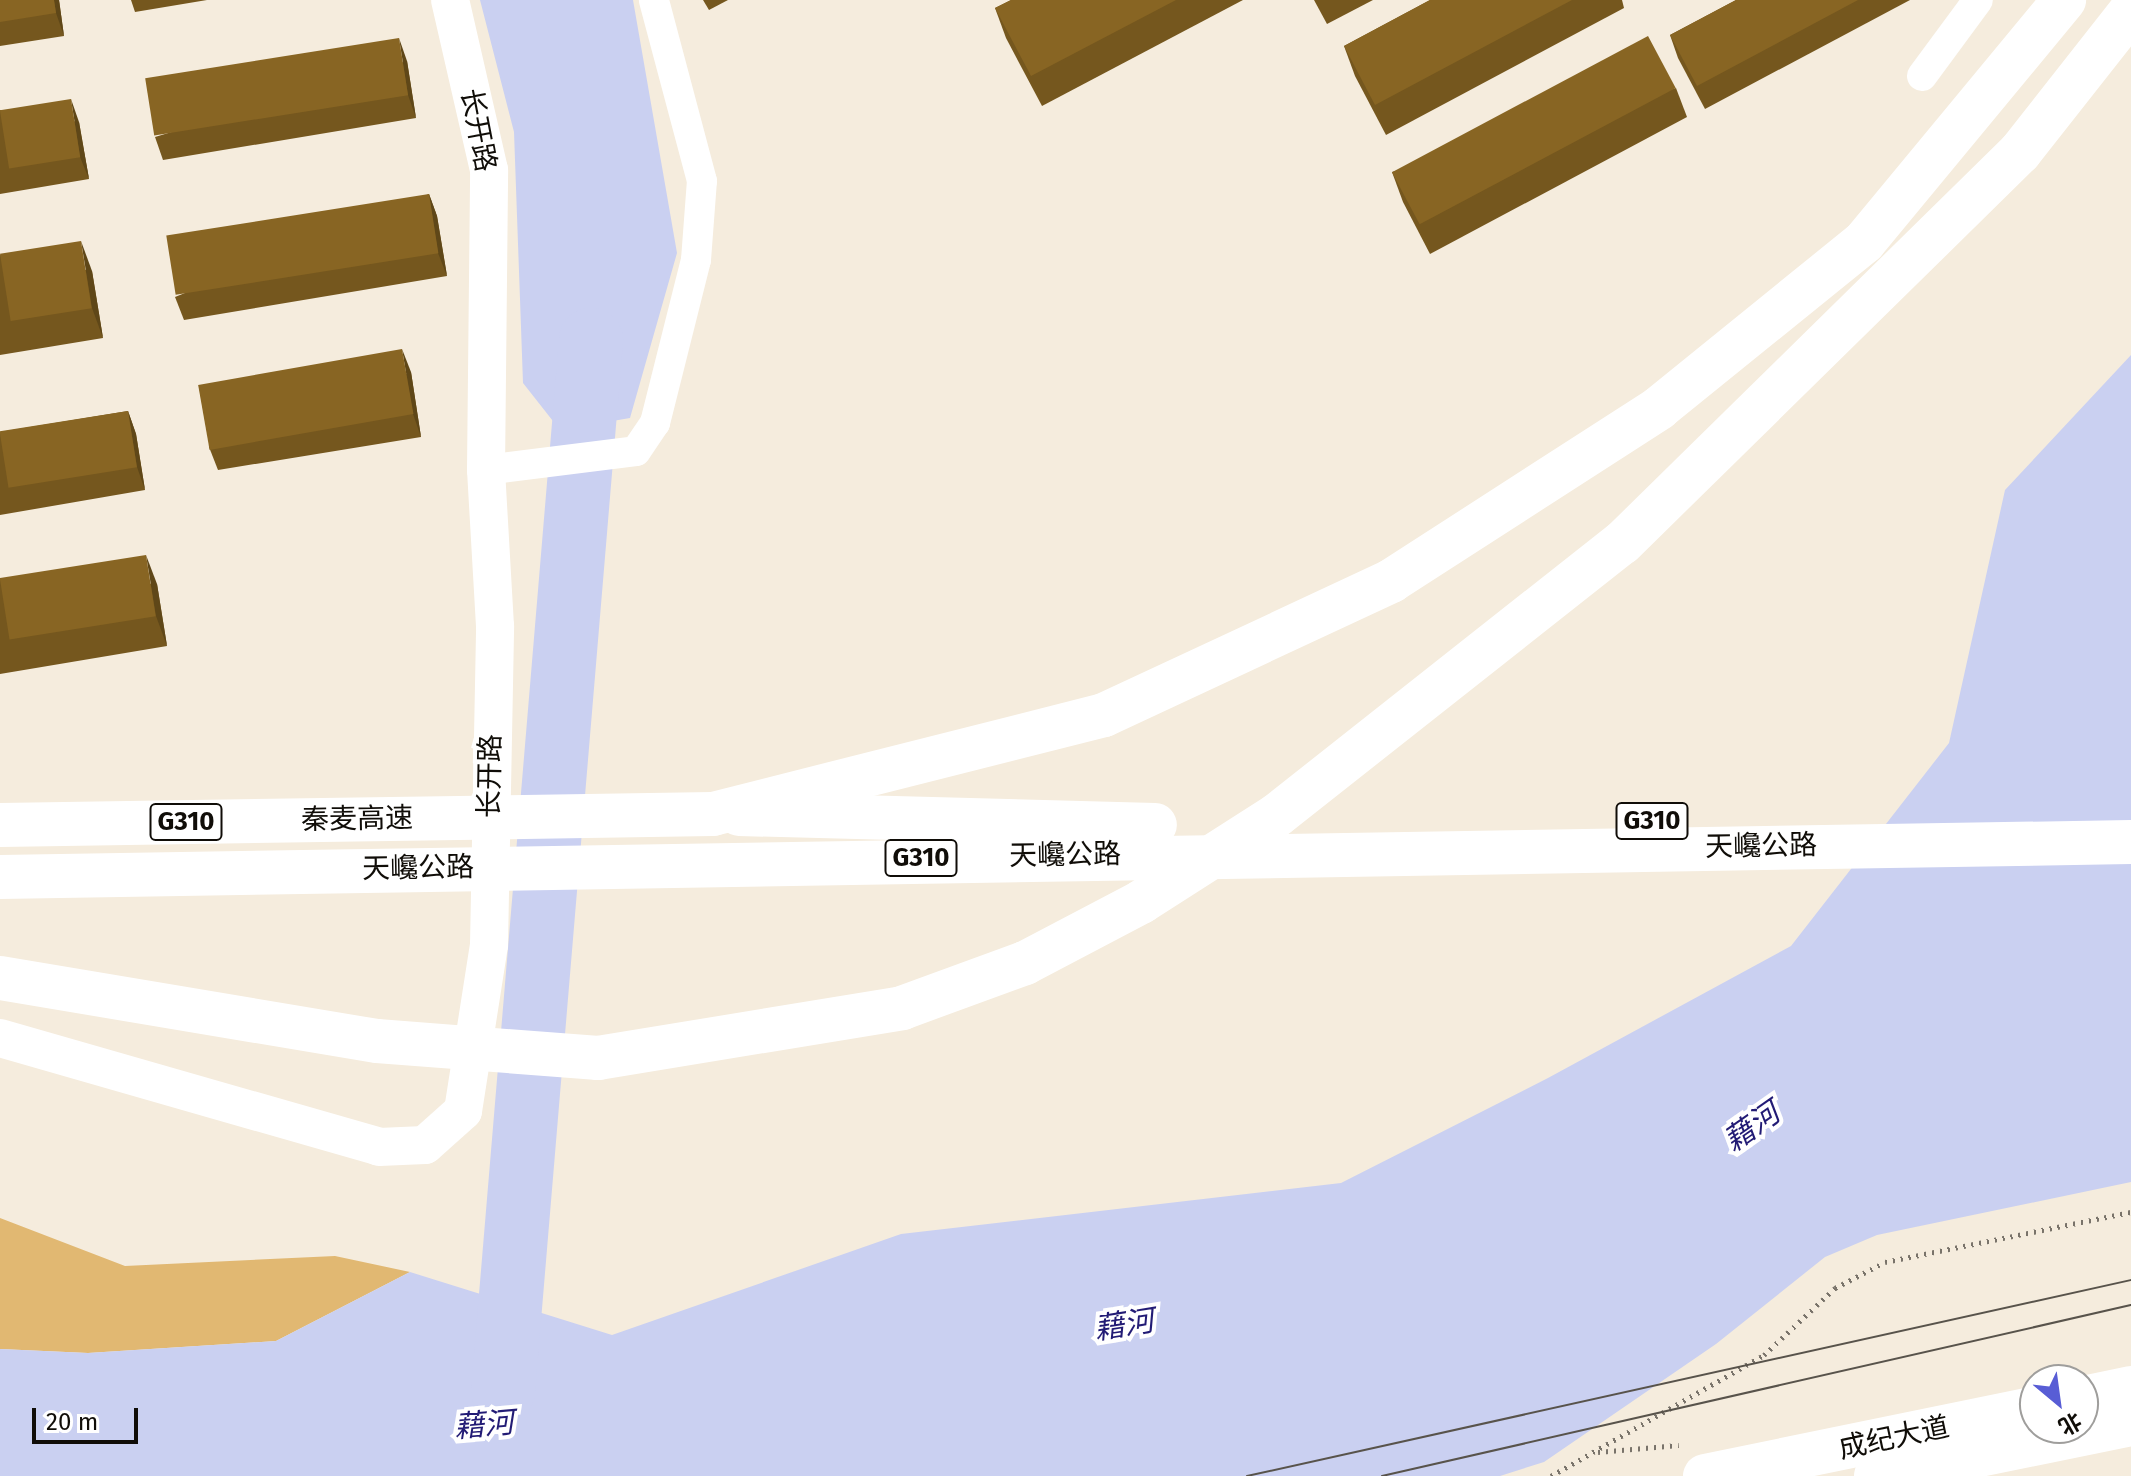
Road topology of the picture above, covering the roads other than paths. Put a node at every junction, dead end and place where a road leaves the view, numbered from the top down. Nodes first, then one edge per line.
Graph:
1 (450, 0) edge
2 (654, 0) edge
3 (1978, 0) edge
4 (2064, 0) edge
5 (2131, 11) edge
6 (1922, 76) dead end
7 (486, 470) junction
8 (697, 814) junction
9 (2131, 817) edge
10 (0, 825) edge
11 (2131, 842) edge
12 (0, 877) edge
13 (0, 978) edge
14 (0, 1038) edge
15 (2131, 1388) edge
16 (2099, 1395) edge
17 (2019, 1411) edge
18 (2131, 1424) edge
19 (1705, 1476) edge
20 (1876, 1476) edge

1 - 7 street, 长开路
2 - 7 street
3 - 6 street
4 - 8 main road
5 - 13 main road
7 - 14 street, 长开路
8 - 9 main road, 天巉公路 / G310
8 - 10 main road, 秦麦高速 / G310
11 - 12 main road, 天巉公路 / G310
15 - 16 main road
17 - 19 main road, 成纪大道
18 - 20 main road, 成纪大道

